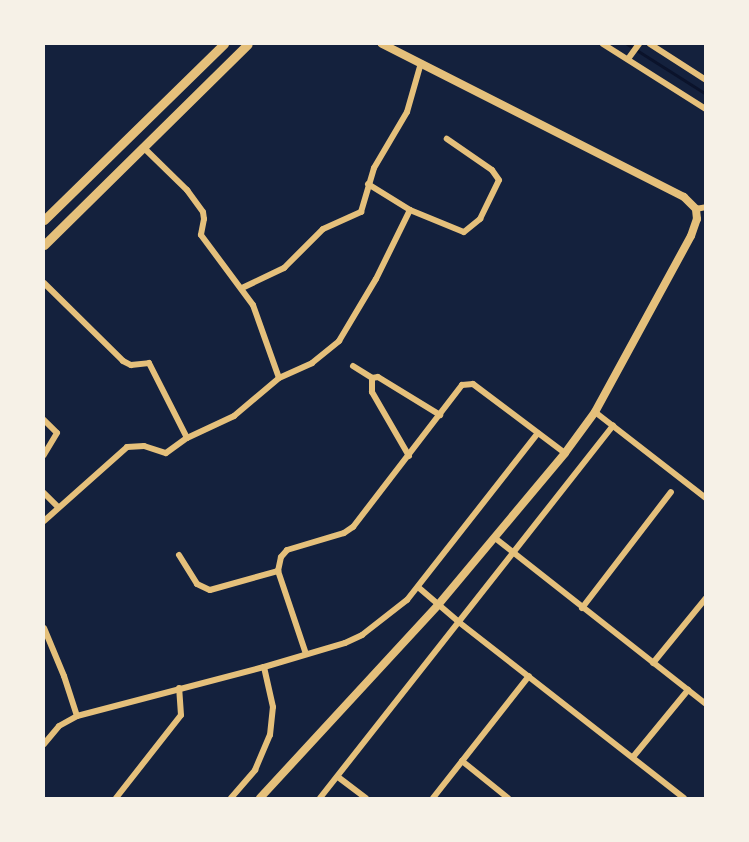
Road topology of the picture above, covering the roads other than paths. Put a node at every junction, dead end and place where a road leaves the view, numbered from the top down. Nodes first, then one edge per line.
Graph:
1 (224, 44) edge
2 (248, 44) edge
3 (382, 44) edge
4 (603, 44) edge
5 (639, 44) edge
6 (650, 44) edge
7 (629, 58) junction
8 (421, 63) junction
9 (705, 80) edge
10 (705, 109) edge
11 (155, 135) junction
12 (128, 138) junction
13 (447, 139) dead end
14 (143, 147) junction
15 (368, 184) junction
16 (705, 207) edge
17 (696, 209) junction
18 (410, 210) junction
19 (44, 220) edge
20 (44, 245) edge
21 (44, 283) edge
22 (242, 288) junction
23 (353, 366) dead end
24 (279, 378) junction
25 (372, 378) junction
26 (596, 412) junction
27 (440, 415) junction
28 (44, 420) edge
29 (613, 425) junction
30 (538, 433) junction
31 (187, 438) junction
32 (565, 453) junction
33 (44, 455) edge
34 (409, 456) junction
35 (671, 492) dead end
36 (44, 493) edge
37 (705, 498) edge
38 (58, 507) junction
39 (44, 521) edge
40 (495, 538) junction
41 (514, 554) junction
42 (179, 555) dead end
43 (278, 571) junction
44 (418, 587) junction
45 (705, 598) edge
46 (438, 605) junction
47 (582, 608) junction
48 (460, 623) junction
49 (44, 628) edge
50 (306, 654) junction
51 (653, 663) junction
52 (264, 667) junction
53 (529, 676) junction
54 (179, 688) junction
55 (688, 690) junction
56 (705, 704) edge
57 (76, 716) junction
58 (44, 744) edge
59 (633, 757) junction
60 (462, 761) junction
61 (338, 777) junction
62 (116, 798) edge
63 (231, 798) edge
64 (260, 798) edge
65 (320, 798) edge
66 (366, 798) edge
67 (433, 798) edge
68 (508, 798) edge
69 (684, 798) edge

1 - 12 highway
2 - 11 highway
3 - 8 street
4 - 7 street
5 - 7 street
6 - 9 street
7 - 10 street
8 - 15 street
8 - 17 street
11 - 12 highway
11 - 14 highway
12 - 19 highway
13 - 18 street
14 - 20 highway
14 - 22 street
15 - 18 street
15 - 22 street
16 - 17 street
17 - 26 street
18 - 24 street
21 - 31 street
22 - 24 street
23 - 25 street
24 - 31 street
25 - 27 street
25 - 34 street
26 - 29 street
26 - 32 street
27 - 30 street
27 - 34 street
28 - 33 street
29 - 37 street
29 - 41 street
30 - 32 street
30 - 44 street
31 - 38 street
32 - 40 street
34 - 43 street
35 - 47 street
36 - 38 street
38 - 39 street
40 - 41 street
40 - 46 street
41 - 47 street
41 - 48 street
42 - 43 street
43 - 50 street
44 - 46 street
44 - 50 street
45 - 51 street
46 - 48 street
46 - 64 street
47 - 51 street
48 - 53 street
48 - 61 street
49 - 57 street
50 - 52 street
51 - 55 street
52 - 54 street
52 - 63 street
53 - 59 street
53 - 60 street
54 - 57 street
54 - 62 street
55 - 56 street
55 - 59 street
57 - 58 street
59 - 69 street
60 - 67 street
60 - 68 street
61 - 65 street
61 - 66 street

